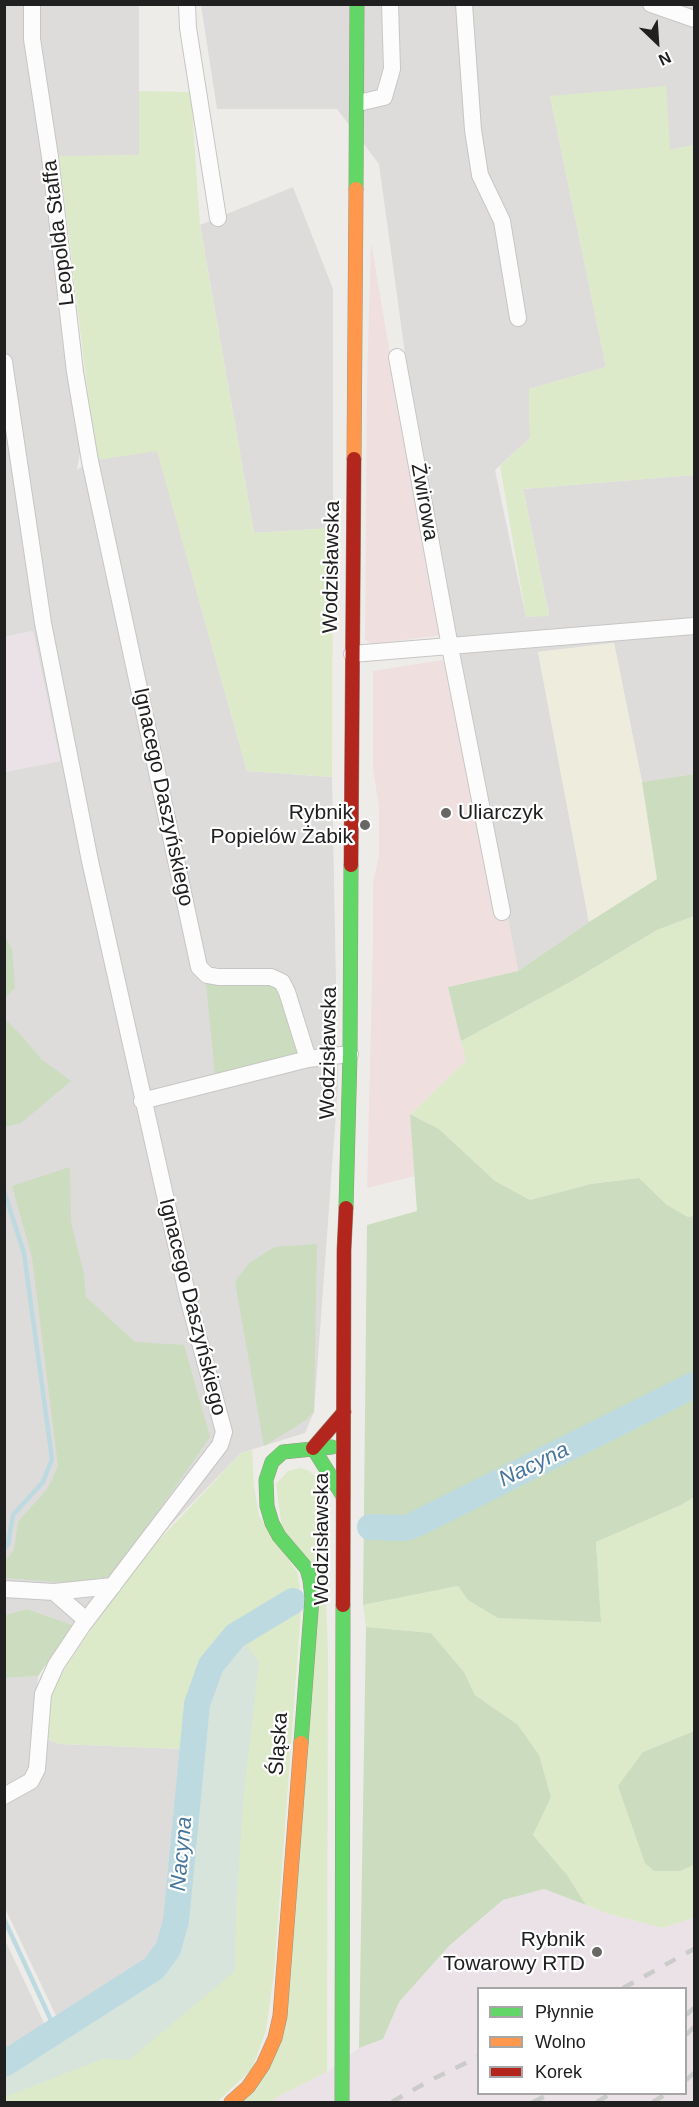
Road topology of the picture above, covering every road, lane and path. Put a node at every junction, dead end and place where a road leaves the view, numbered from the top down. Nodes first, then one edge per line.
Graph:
1 (32, 4) edge
2 (187, 4) edge
3 (357, 4) edge
4 (390, 4) edge
5 (464, 4) edge
6 (651, 4) edge
7 (694, 19) edge
8 (357, 103) junction
9 (218, 218) dead end
10 (518, 318) dead end
11 (397, 357) dead end
12 (4, 362) edge
13 (90, 461) joint
14 (694, 626) edge
15 (450, 647) junction
16 (352, 654) junction
17 (502, 912) dead end
18 (350, 1054) junction
19 (308, 1059) junction
20 (142, 1101) junction
21 (344, 1412) junction
22 (343, 1446) junction
23 (313, 1448) junction
24 (343, 1496) junction
25 (113, 1586) junction
26 (4, 1589) edge
27 (54, 1592) junction
28 (86, 1620) junction
29 (4, 1796) edge
30 (231, 2103) edge
31 (342, 2103) edge

1 - 13 street, Leopolda Staffa
2 - 9 street
3 - 8 main road, Wodzisławska
4 - 8 street
5 - 10 street
6 - 7 street
8 - 16 main road, Wodzisławska
11 - 15 street, Żwirowa
12 - 20 street, Ignacego Daszyńskiego
13 - 19 street, Ignacego Daszyńskiego
14 - 15 street
15 - 16 street
15 - 17 street, Żwirowa
16 - 18 main road, Wodzisławska
18 - 19 street
18 - 21 main road, Wodzisławska
19 - 20 street
20 - 25 street, Ignacego Daszyńskiego
21 - 22 main road, Wodzisławska
21 - 23 main road
22 - 23 main road, Śląska
22 - 24 main road, Wodzisławska
23 - 24 main road
23 - 30 main road, Śląska
24 - 31 main road, Wodzisławska
25 - 27 street
25 - 28 street, Ignacego Daszyńskiego
26 - 27 street
27 - 28 street
28 - 29 street, Ignacego Daszyńskiego

